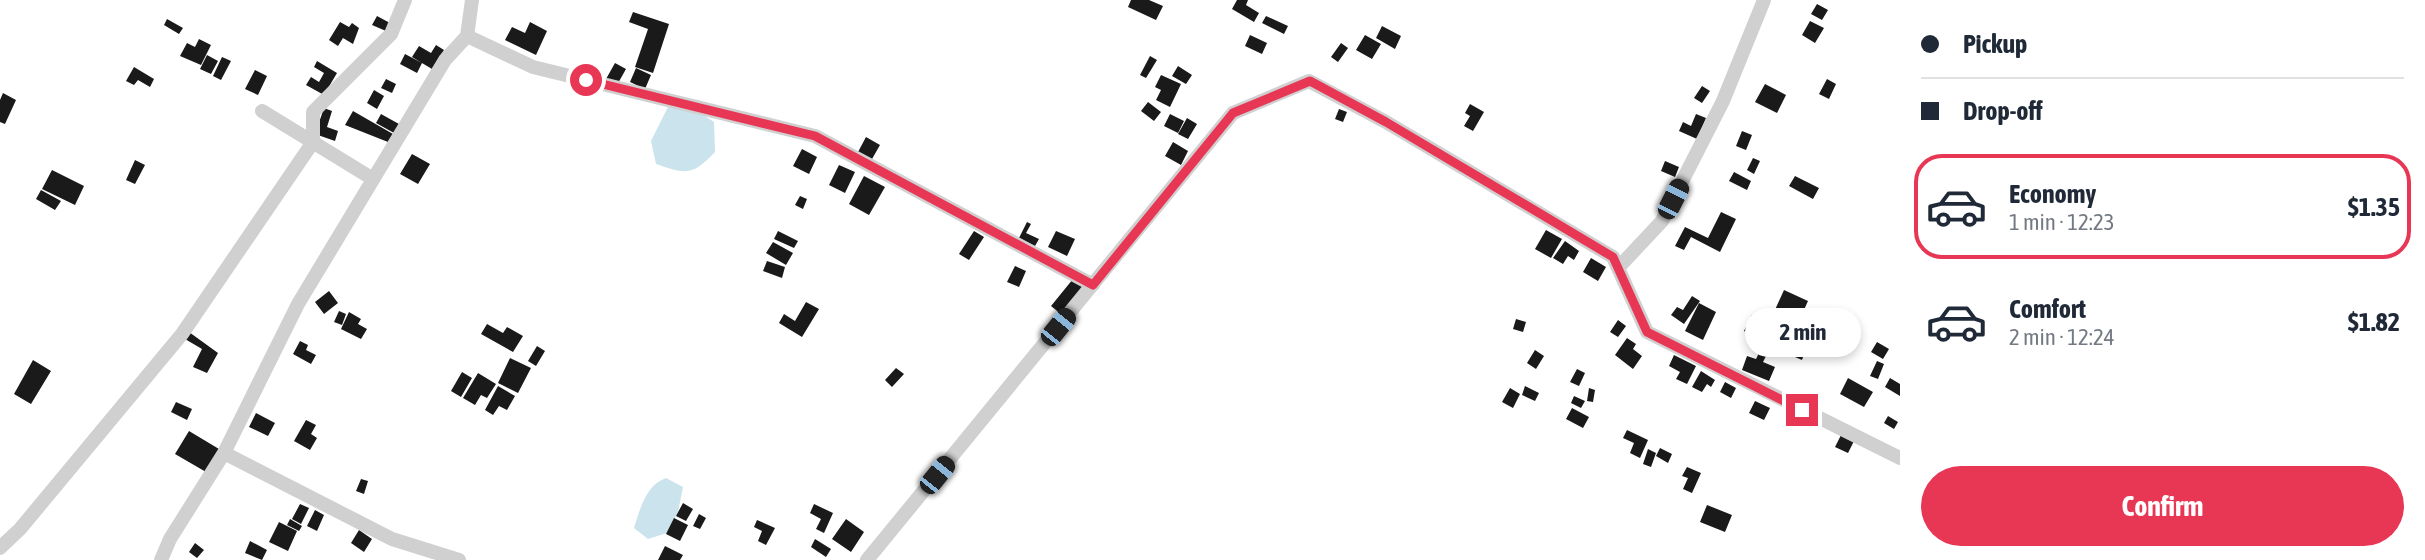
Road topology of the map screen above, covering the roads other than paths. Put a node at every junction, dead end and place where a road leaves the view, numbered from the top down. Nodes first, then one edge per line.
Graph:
1 (405, 0) edge
2 (472, 0) edge
3 (1764, 0) edge
4 (467, 36) junction
5 (262, 111) dead end
6 (313, 142) junction
7 (373, 179) junction
8 (1618, 268) junction
9 (1093, 285) junction
10 (224, 453) junction
11 (1900, 457) edge
12 (0, 548) edge
13 (161, 560) edge
14 (459, 560) edge
15 (867, 560) edge

1 - 6 street
2 - 4 street
3 - 8 street
4 - 7 street
4 - 9 street
5 - 6 street
6 - 7 street
6 - 12 street
7 - 10 street
8 - 9 street
8 - 11 street
9 - 15 street
10 - 13 street
10 - 14 street

